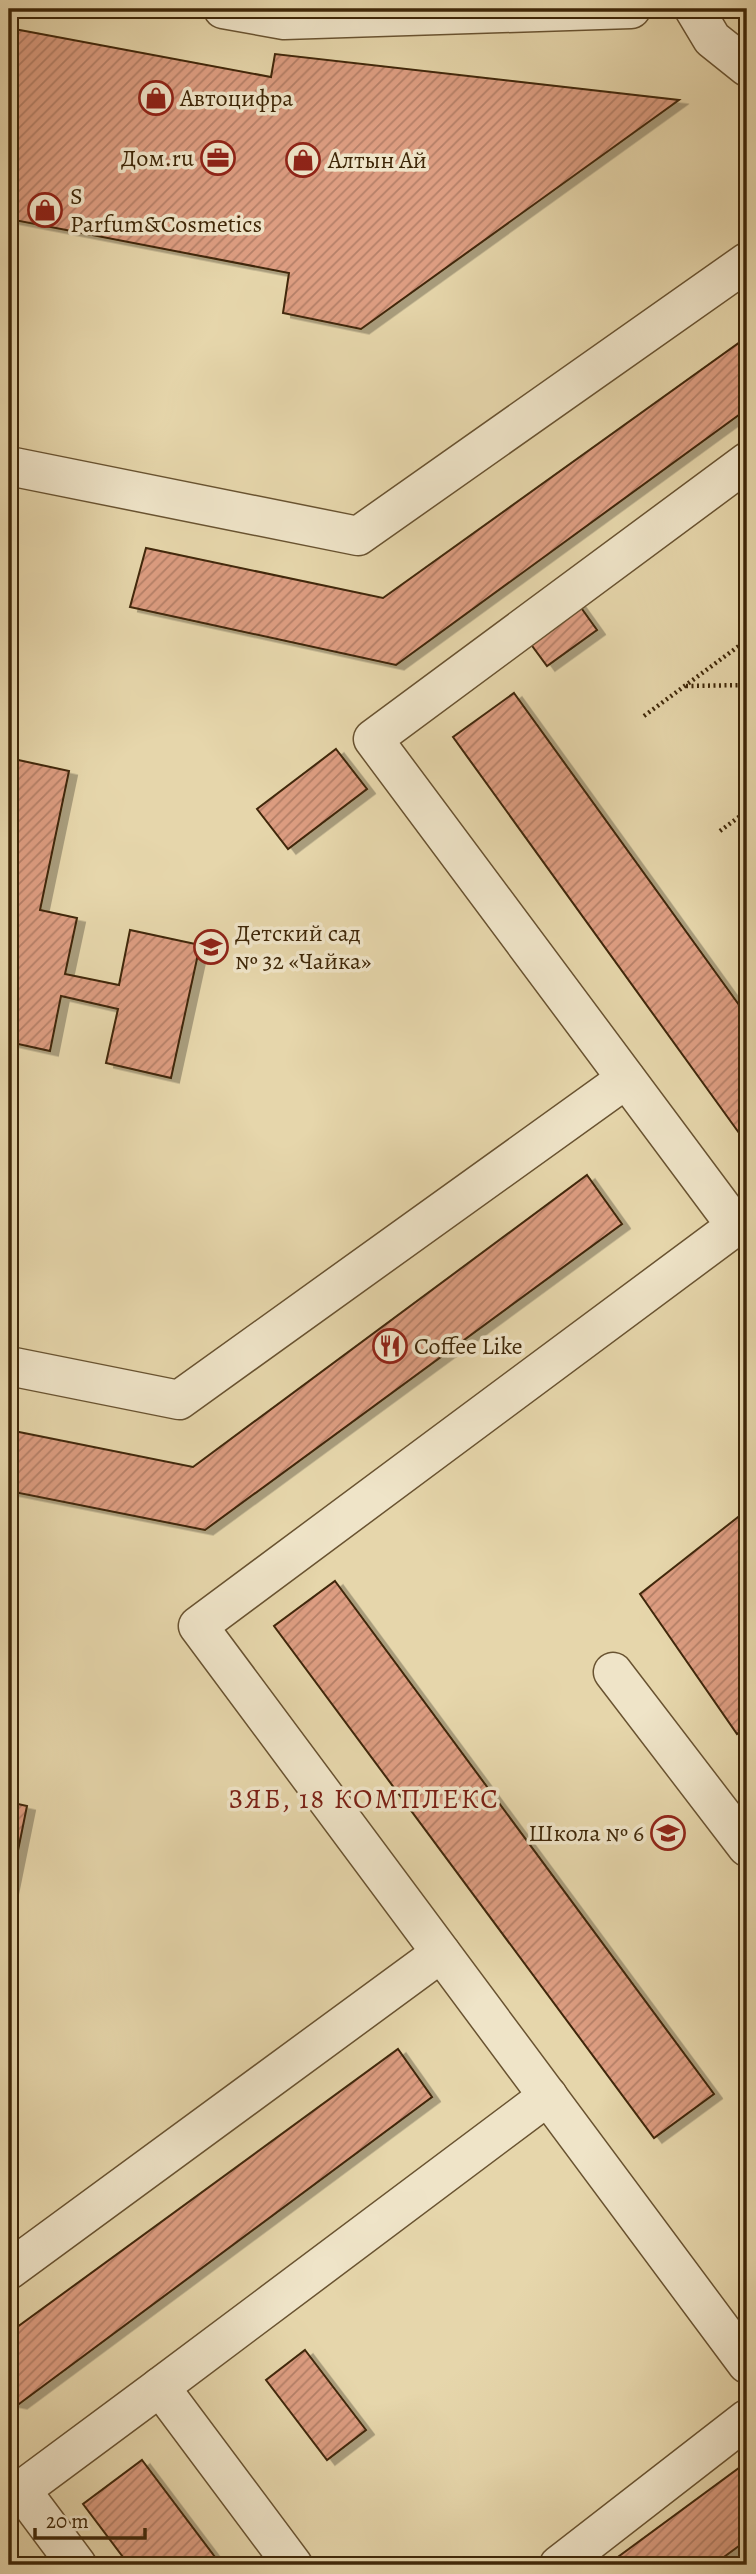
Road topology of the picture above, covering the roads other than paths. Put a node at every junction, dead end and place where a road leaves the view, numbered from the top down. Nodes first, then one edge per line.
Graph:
1 (223, 9) edge
2 (631, 9) edge
3 (694, 9) edge
4 (747, 66) edge
5 (747, 262) edge
6 (747, 462) edge
7 (9, 466) edge
8 (626, 1079) junction
9 (9, 1366) edge
10 (613, 1672) dead end
11 (747, 1847) edge
12 (441, 1953) junction
13 (548, 2096) junction
14 (9, 2270) edge
15 (747, 2364) edge
16 (160, 2387) junction
17 (747, 2419) edge
18 (15, 2494) edge
19 (77, 2565) edge
20 (293, 2565) edge
21 (559, 2565) edge

1 - 2 lane
3 - 4 lane
5 - 7 lane
6 - 8 lane
8 - 9 lane
8 - 12 lane
10 - 11 lane
12 - 13 lane
12 - 14 lane
13 - 15 lane
13 - 16 lane
16 - 18 lane
16 - 20 lane
17 - 21 lane
18 - 19 lane

